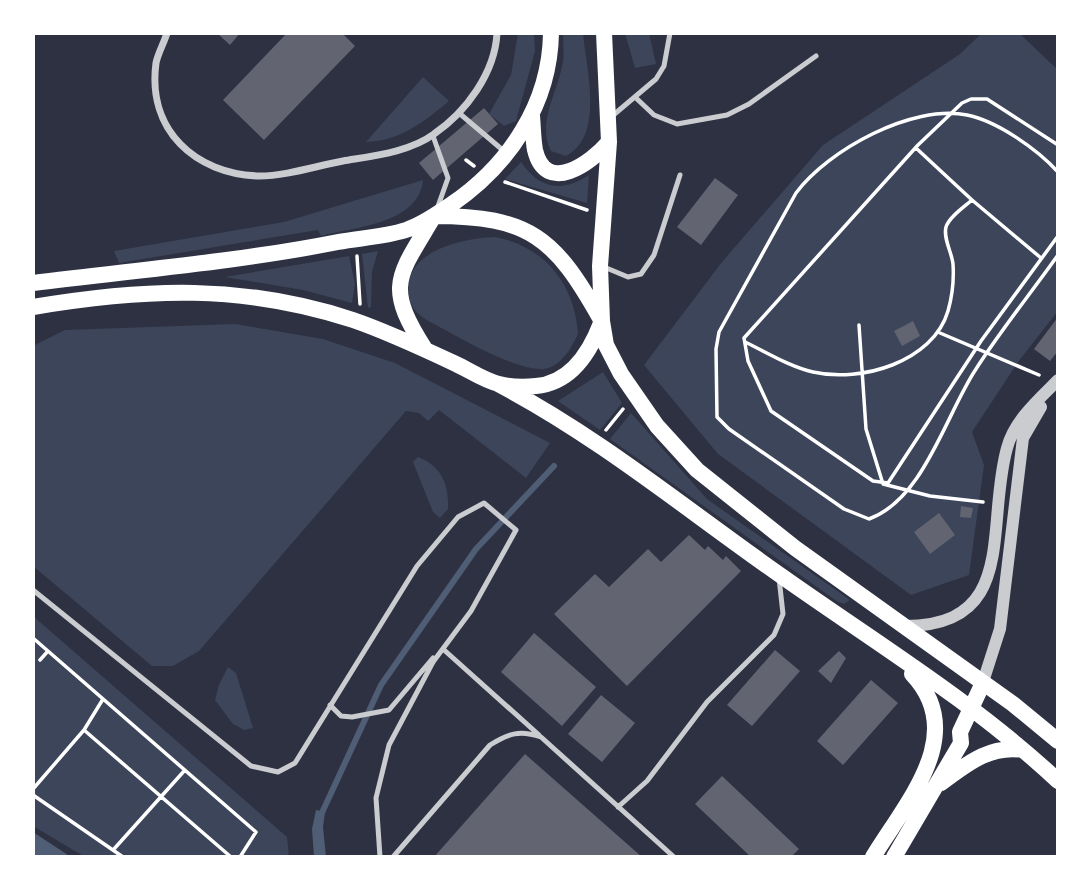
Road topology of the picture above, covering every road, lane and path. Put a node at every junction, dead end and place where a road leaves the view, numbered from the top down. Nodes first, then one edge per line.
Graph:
1 (167, 33) edge
2 (497, 33) edge
3 (551, 33) edge
4 (604, 33) edge
5 (670, 33) edge
6 (816, 56) dead end
7 (636, 98) junction
8 (459, 113) junction
9 (951, 114) junction
10 (532, 116) junction
11 (609, 119) junction
12 (433, 136) junction
13 (609, 142) junction
14 (1058, 145) edge
15 (916, 148) junction
16 (507, 154) junction
17 (466, 160) dead end
18 (1058, 172) edge
19 (680, 175) dead end
20 (486, 176) junction
21 (972, 200) junction
22 (603, 213) junction
23 (434, 216) junction
24 (1058, 236) edge
25 (356, 250) dead end
26 (1058, 255) edge
27 (1041, 258) junction
28 (600, 266) junction
29 (33, 283) edge
30 (33, 307) edge
31 (360, 308) dead end
32 (602, 321) junction
33 (859, 325) dead end
34 (939, 333) junction
35 (745, 342) junction
36 (425, 349) junction
37 (976, 349) junction
38 (987, 354) junction
39 (861, 372) junction
40 (1058, 380) edge
41 (498, 384) junction
42 (625, 407) dead end
43 (604, 432) dead end
44 (883, 484) junction
45 (908, 489) junction
46 (999, 503) junction
47 (779, 575) junction
48 (33, 590) edge
49 (903, 625) junction
50 (33, 638) edge
51 (443, 648) junction
52 (48, 651) junction
53 (895, 657) junction
54 (40, 660) dead end
55 (982, 685) junction
56 (103, 699) junction
57 (330, 705) junction
58 (971, 710) junction
59 (84, 730) junction
60 (541, 737) junction
61 (1058, 741) edge
62 (1023, 750) junction
63 (185, 770) junction
64 (1058, 781) edge
65 (937, 786) junction
66 (33, 789) edge
67 (33, 795) edge
68 (161, 797) junction
69 (618, 807) junction
70 (114, 849) junction
71 (123, 857) edge
72 (231, 857) edge
73 (240, 857) edge
74 (380, 857) edge
75 (393, 857) edge
76 (674, 857) edge
77 (873, 857) edge
78 (894, 857) edge

1 - 12 street
2 - 8 street
3 - 10 main road
4 - 11 main road
5 - 7 lane
6 - 7 lane
7 - 11 lane
8 - 12 street
8 - 16 lane
9 - 14 path
9 - 15 path
9 - 18 path
9 - 45 path
10 - 13 main road
10 - 16 main road
11 - 13 main road
12 - 23 lane
13 - 22 main road
15 - 21 path
15 - 35 path
16 - 20 main road
17 - 20 path
19 - 28 lane
20 - 22 path
20 - 23 main road
21 - 27 path
21 - 34 path
22 - 28 main road
23 - 29 main road
23 - 32 main road
23 - 36 main road
24 - 27 path
25 - 31 path
26 - 38 path
27 - 37 path
28 - 32 main road
30 - 36 main road
32 - 41 main road
32 - 49 main road
33 - 39 path
34 - 37 path
34 - 39 path
35 - 39 path
35 - 44 path
36 - 41 main road
37 - 38 path
37 - 44 path
38 - 40 path
38 - 45 path
39 - 44 path
40 - 46 street
40 - 55 street
41 - 47 main road
42 - 43 path
44 - 45 path
45 - 46 path
46 - 49 street
47 - 53 main road
47 - 69 lane
48 - 57 lane
49 - 55 main road
50 - 52 path
51 - 57 lane
51 - 57 lane
51 - 60 lane
51 - 74 lane
52 - 54 path
52 - 56 path
53 - 58 main road
53 - 77 main road
55 - 58 main road
55 - 61 main road
56 - 59 path
56 - 63 path
58 - 62 main road
58 - 65 main road
59 - 66 path
59 - 68 path
60 - 69 lane
60 - 75 lane
62 - 64 main road
62 - 65 main road
63 - 68 path
63 - 73 path
65 - 78 main road
67 - 70 path
68 - 70 path
68 - 72 path
69 - 76 lane
70 - 71 path

